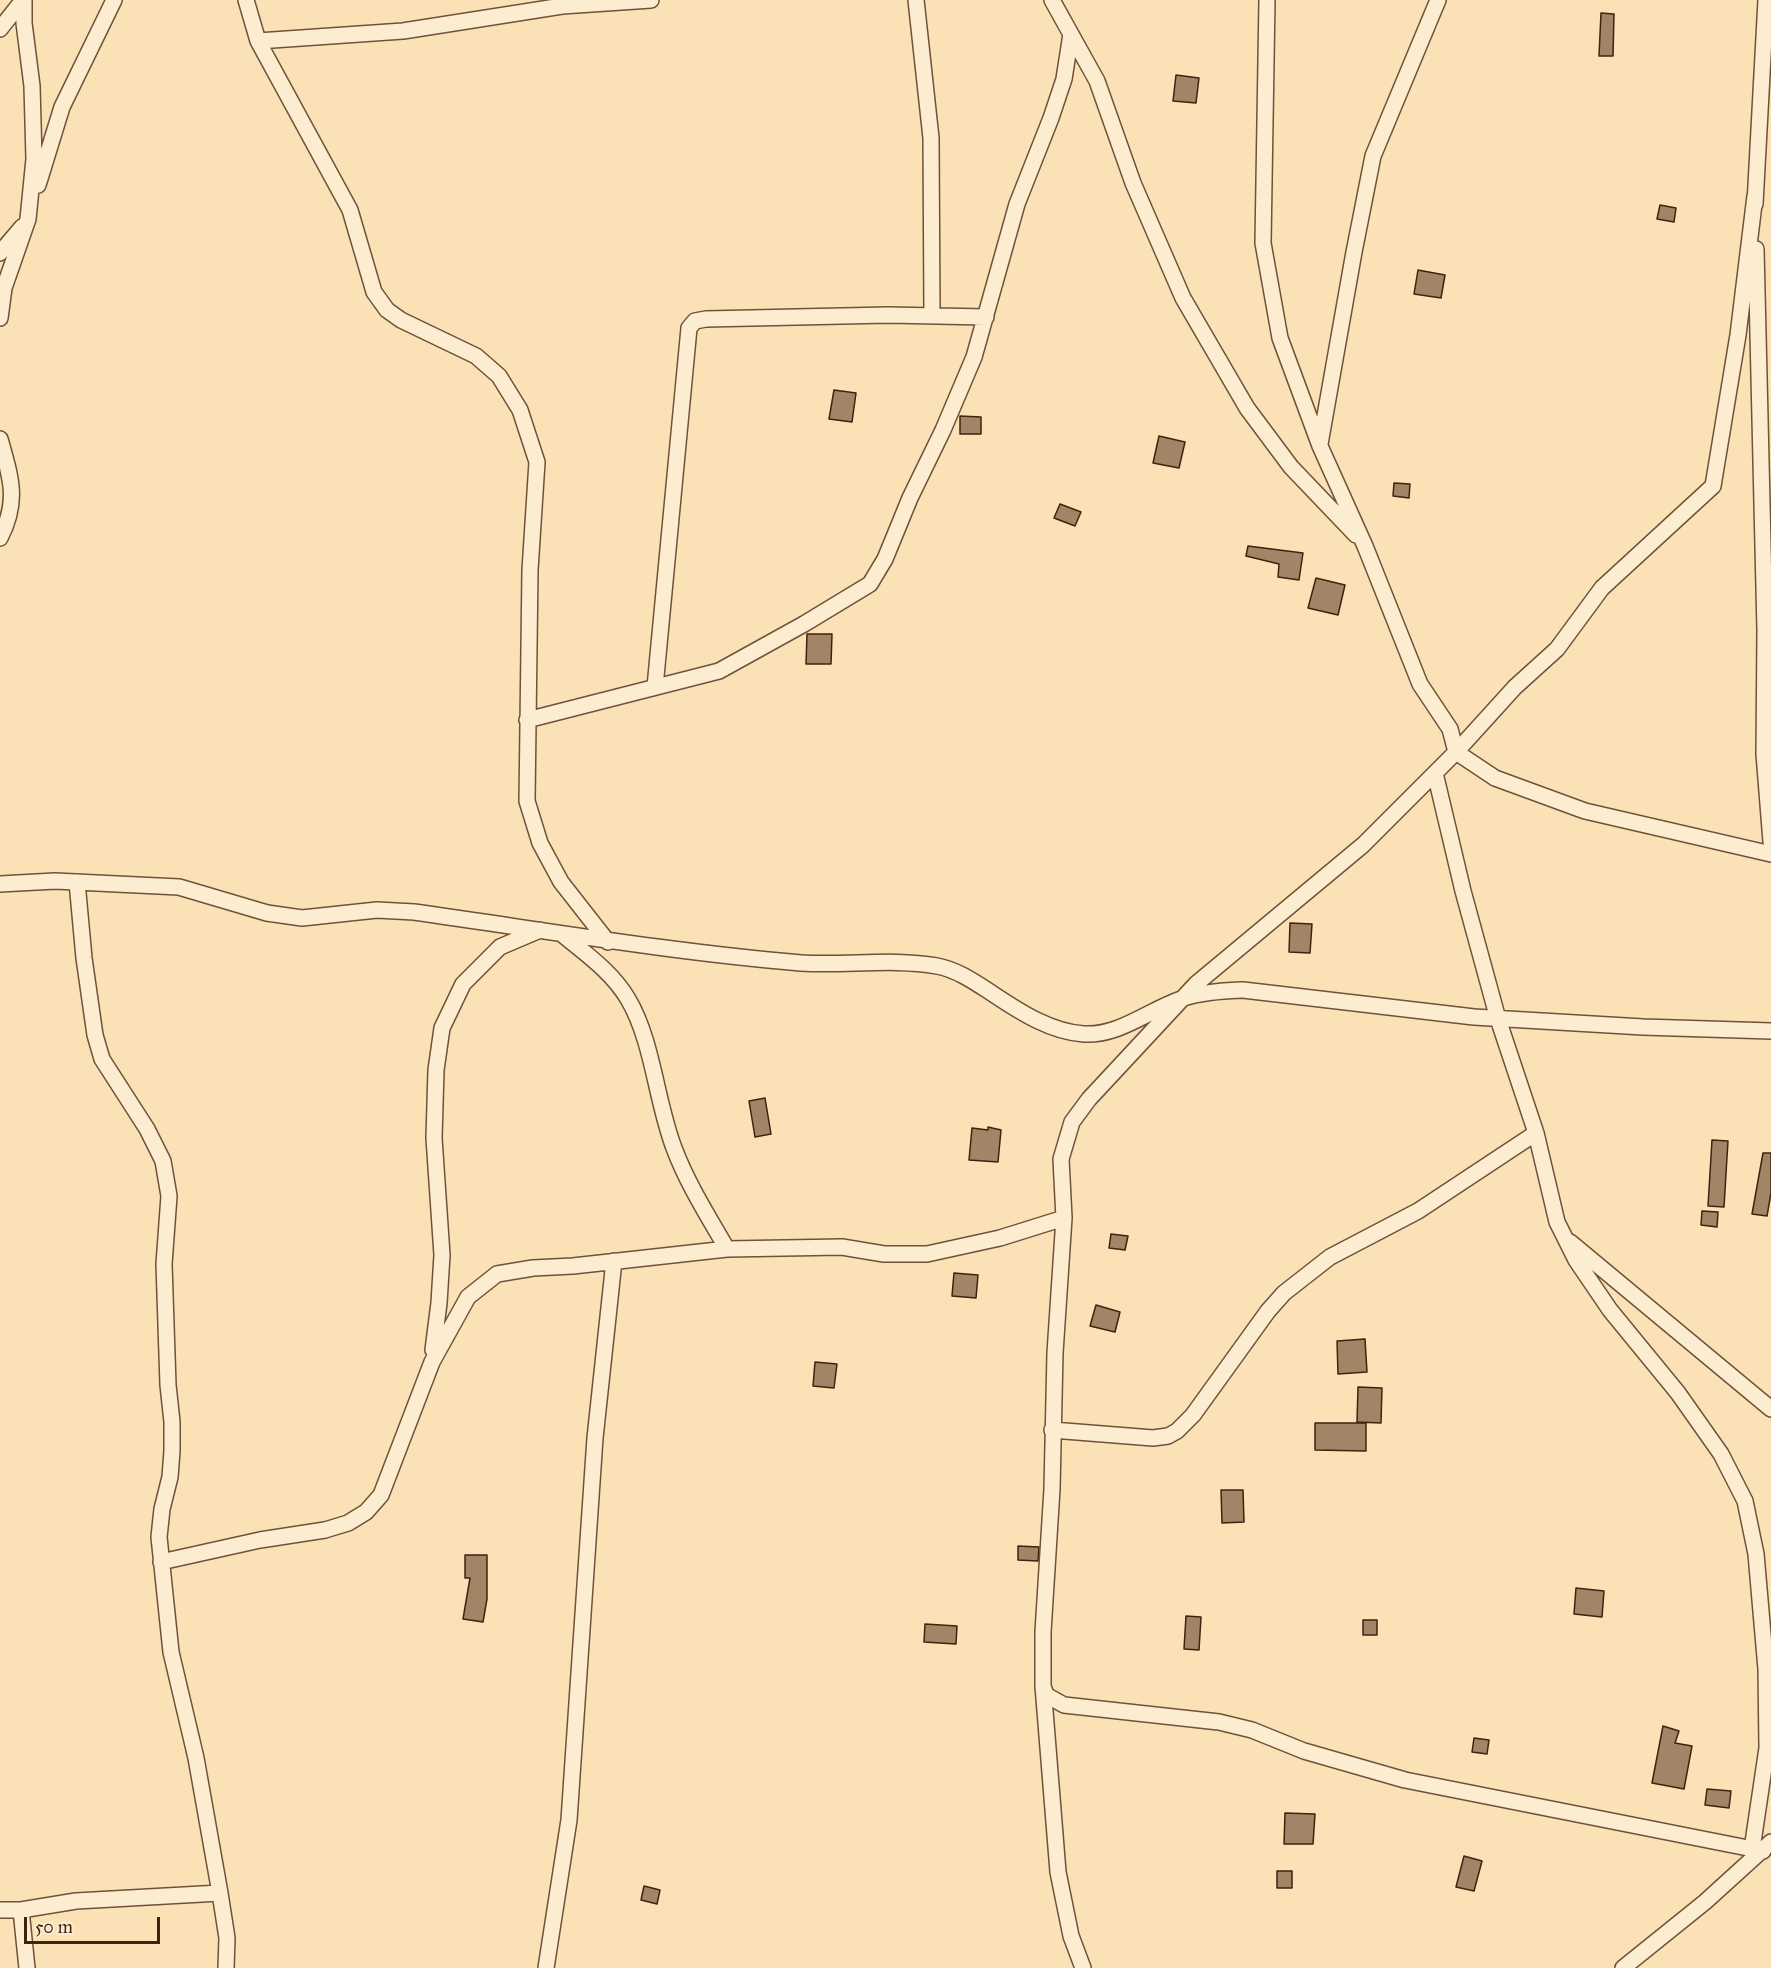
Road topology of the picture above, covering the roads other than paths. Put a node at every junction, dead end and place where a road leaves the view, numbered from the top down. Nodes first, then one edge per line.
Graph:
1 (24, 0) edge
2 (114, 0) edge
3 (246, 0) edge
4 (651, 0) edge
5 (916, 0) edge
6 (1052, 0) edge
7 (1268, 0) edge
8 (1438, 0) edge
9 (1766, 0) edge
10 (0, 29) edge
11 (1071, 34) junction
12 (258, 41) junction
13 (1755, 196) junction
14 (28, 219) junction
15 (0, 253) edge
16 (932, 316) junction
17 (986, 317) junction
18 (0, 318) edge
19 (0, 439) edge
20 (1320, 447) junction
21 (0, 538) edge
22 (1365, 546) junction
23 (655, 687) junction
24 (527, 720) junction
25 (1456, 752) junction
26 (1435, 773) junction
27 (1771, 842) edge
28 (1771, 854) edge
29 (76, 882) junction
30 (0, 884) edge
31 (541, 930) junction
32 (561, 933) junction
33 (608, 942) junction
34 (1182, 999) junction
35 (1498, 1019) junction
36 (1771, 1031) edge
37 (1536, 1133) junction
38 (1064, 1218) junction
39 (1566, 1238) junction
40 (727, 1249) junction
41 (614, 1261) junction
42 (432, 1362) junction
43 (1771, 1409) edge
44 (1052, 1430) junction
45 (161, 1562) junction
46 (1042, 1686) junction
47 (1762, 1847) edge
48 (220, 1893) junction
49 (0, 1910) edge
50 (21, 1910) junction
51 (27, 1968) edge
52 (226, 1968) edge
53 (546, 1968) edge
54 (1083, 1968) edge
55 (1623, 1968) edge

1 - 10 street
1 - 14 street
2 - 14 street
3 - 12 street
4 - 12 street
5 - 16 street
6 - 11 street
7 - 20 street
8 - 20 street
9 - 13 street
11 - 17 street
11 - 22 street
12 - 24 street
13 - 25 street
13 - 27 street
14 - 15 street
14 - 18 street
16 - 17 street
16 - 23 street
17 - 23 street
19 - 21 street
20 - 22 street
22 - 25 street
23 - 24 street
24 - 33 street
25 - 26 street
25 - 28 street
26 - 34 street
26 - 35 street
29 - 30 street
29 - 31 street
29 - 45 street
31 - 32 street
31 - 42 street
32 - 33 street
32 - 40 street
33 - 34 street
34 - 35 street
34 - 38 street
35 - 36 street
35 - 37 street
37 - 39 street
37 - 44 street
38 - 40 street
38 - 44 street
39 - 43 street
39 - 47 street
40 - 41 street
41 - 42 street
41 - 53 street
42 - 45 street
44 - 46 street
45 - 48 street
46 - 47 street
46 - 54 street
47 - 55 street
48 - 50 street
48 - 52 street
49 - 50 street
50 - 51 street

